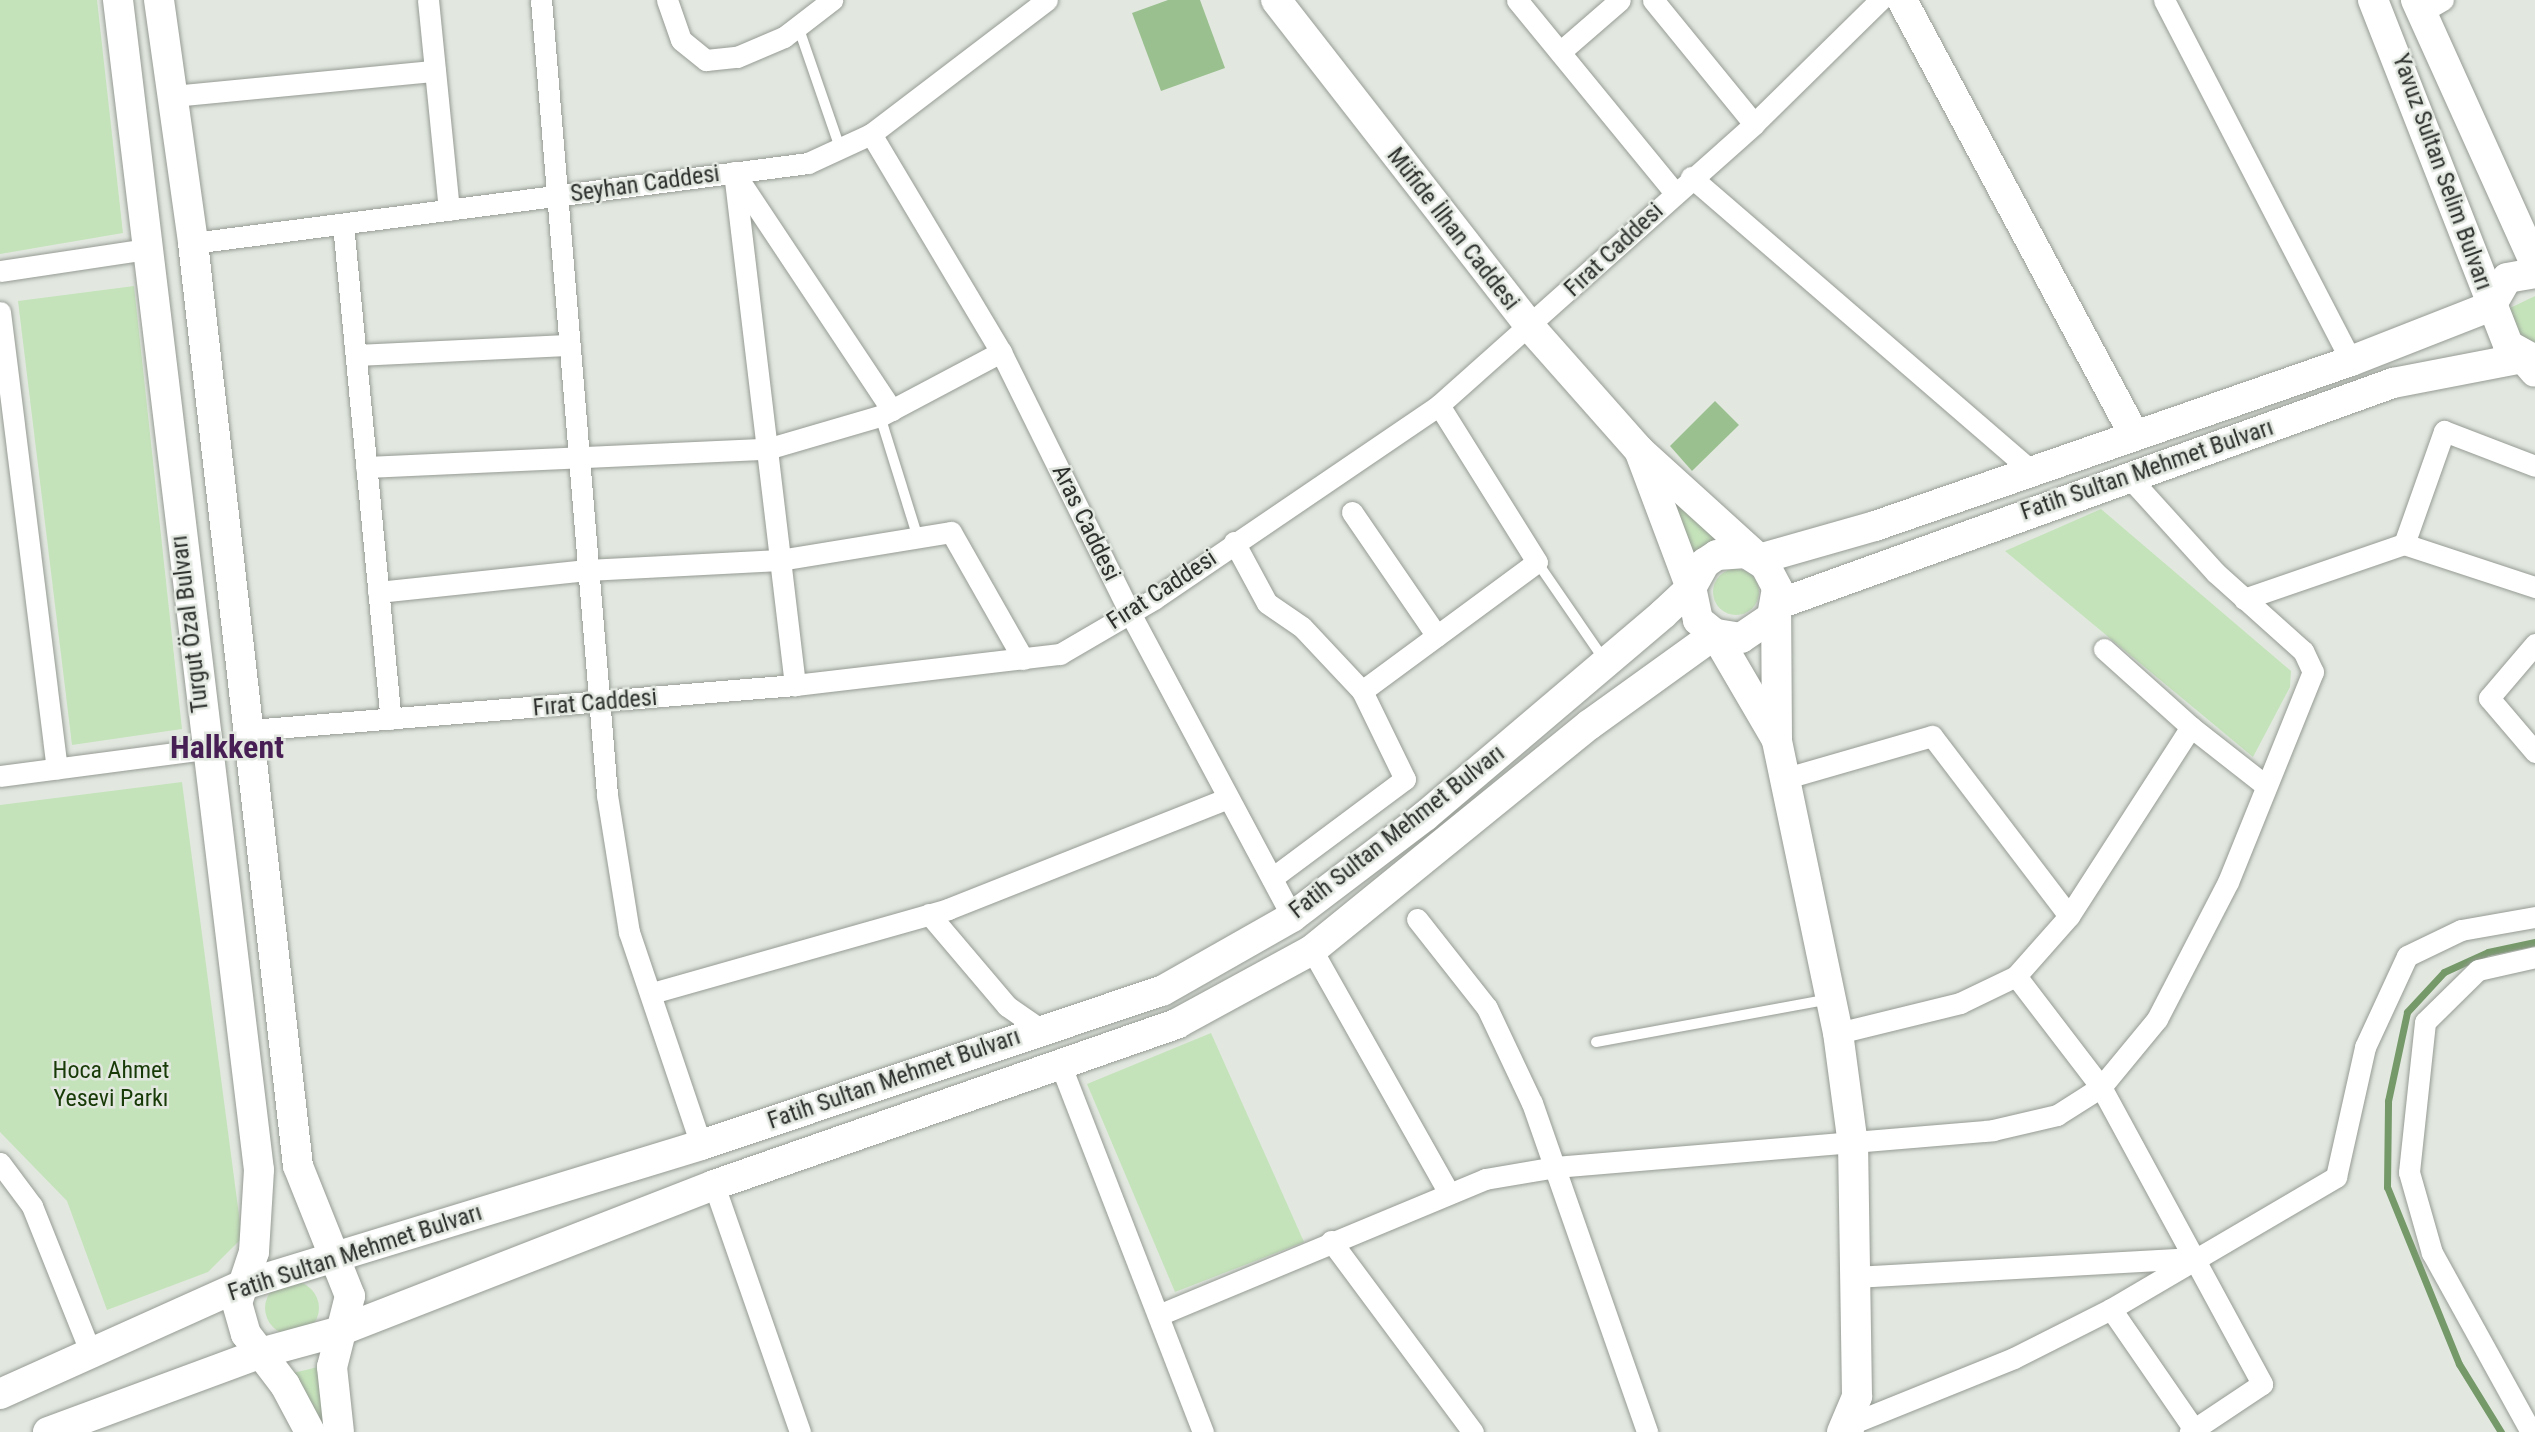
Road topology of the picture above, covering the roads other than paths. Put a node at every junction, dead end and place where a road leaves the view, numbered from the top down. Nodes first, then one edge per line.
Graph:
1 (118, 0) edge
2 (159, 0) edge
3 (428, 0) edge
4 (541, 0) edge
5 (667, 0) edge
6 (832, 0) edge
7 (1047, 0) edge
8 (1276, 0) edge
9 (1517, 0) edge
10 (1620, 0) edge
11 (1653, 0) edge
12 (1880, 0) edge
13 (1902, 0) edge
14 (2164, 0) edge
15 (2373, 0) edge
16 (2427, 4) edge
17 (798, 26) junction
18 (1560, 52) junction
19 (435, 71) junction
20 (173, 96) junction
21 (1754, 124) junction
22 (871, 134) junction
23 (839, 149) junction
24 (734, 172) junction
25 (1691, 177) junction
26 (2506, 190) junction
27 (1675, 193) junction
28 (555, 196) junction
29 (2535, 206) edge
30 (449, 210) junction
31 (343, 224) junction
32 (193, 243) junction
33 (147, 249) junction
34 (2535, 263) edge
35 (0, 271) edge
36 (2535, 273) edge
37 (2491, 306) junction
38 (0, 312) edge
39 (1531, 328) junction
40 (567, 345) junction
41 (1001, 352) junction
42 (356, 355) junction
43 (2525, 359) edge
44 (2351, 361) junction
45 (1439, 405) junction
46 (886, 413) junction
47 (2135, 436) junction
48 (767, 449) junction
49 (1639, 450) junction
50 (577, 455) junction
51 (2535, 466) edge
52 (366, 467) junction
53 (2032, 471) junction
54 (2129, 477) junction
55 (1352, 512) dead end
56 (918, 538) junction
57 (1234, 542) junction
58 (2404, 544) junction
59 (1759, 559) junction
60 (780, 560) junction
61 (1537, 562) junction
62 (587, 570) junction
63 (2535, 587) edge
64 (1691, 588) junction
65 (378, 592) junction
66 (2244, 599) junction
67 (1776, 605) junction
68 (1130, 613) junction
69 (1715, 634) junction
70 (1437, 635) junction
71 (2535, 644) edge
72 (2104, 649) dead end
73 (1023, 659) junction
74 (1606, 662) junction
75 (795, 685) junction
76 (1362, 691) junction
77 (599, 703) junction
78 (391, 719) junction
79 (2191, 727) junction
80 (251, 730) junction
81 (1777, 740) junction
82 (205, 749) junction
83 (2535, 752) edge
84 (57, 768) junction
85 (0, 776) edge
86 (1783, 779) junction
87 (2265, 785) junction
88 (1228, 798) junction
89 (1272, 878) junction
90 (929, 914) junction
91 (2069, 916) junction
92 (1292, 917) junction
93 (2535, 917) edge
94 (1417, 919) dead end
95 (1312, 950) junction
96 (2535, 957) edge
97 (2016, 976) junction
98 (652, 993) junction
99 (1831, 999) junction
100 (1040, 1029) junction
101 (1838, 1033) junction
102 (1596, 1042) dead end
103 (1061, 1066) junction
104 (2101, 1087) junction
105 (701, 1145) junction
106 (1853, 1145) junction
107 (1555, 1167) junction
108 (2, 1170) edge
109 (714, 1185) junction
110 (1449, 1193) junction
111 (1331, 1241) junction
112 (2198, 1258) junction
113 (331, 1259) junction
114 (1856, 1277) junction
115 (240, 1286) junction
116 (2111, 1309) junction
117 (1161, 1314) junction
118 (337, 1332) junction
119 (264, 1352) junction
120 (92, 1356) junction
121 (0, 1394) edge
122 (1848, 1430) edge
123 (2194, 1431) edge
124 (48, 1432) edge
125 (310, 1432) edge
126 (339, 1432) edge
127 (800, 1432) edge
128 (1203, 1432) edge
129 (1473, 1432) edge
130 (1647, 1432) edge
131 (2531, 1432) edge

1 - 33 street, Turgut Özal Bulvarı
2 - 20 street, Turgut Özal Bulvarı
3 - 19 street
4 - 28 street
5 - 17 street
6 - 17 street
7 - 22 street, Seyhan Caddesi
8 - 39 street, Müfide İlhan Caddesi
9 - 18 street
10 - 18 street
11 - 21 street
12 - 21 street, Fırat Caddesi
13 - 47 street
14 - 44 street
15 - 37 street, Yavuz Sultan Selim Bulvarı
16 - 26 street, Yavuz Sultan Selim Bulvarı
17 - 23 lane
18 - 27 street
19 - 20 street
19 - 30 street
20 - 32 street, Turgut Özal Bulvarı
21 - 25 street, Fırat Caddesi
22 - 23 street, Seyhan Caddesi
22 - 41 street, Aras Caddesi
23 - 24 street, Seyhan Caddesi
24 - 28 street, Seyhan Caddesi
24 - 46 street
24 - 48 street
25 - 27 street, Fırat Caddesi
25 - 53 street
26 - 29 street
26 - 34 street, Yavuz Sultan Selim Bulvarı
27 - 39 street, Fırat Caddesi
28 - 30 street, Seyhan Caddesi
28 - 40 street
30 - 31 street, Seyhan Caddesi
31 - 32 street, Seyhan Caddesi
31 - 42 street
32 - 80 street, Turgut Özal Bulvarı
33 - 35 street
33 - 82 street, Turgut Özal Bulvarı
36 - 37 street
37 - 43 street, Yavuz Sultan Selim Bulvarı
37 - 44 street, Fatih Sultan Mehmet Bulvarı
38 - 84 street
39 - 45 street, Fırat Caddesi
39 - 49 street, Müfide İlhan Caddesi
40 - 42 street
40 - 50 street
41 - 46 street
41 - 68 street, Aras Caddesi
42 - 52 street
43 - 54 street, Fatih Sultan Mehmet Bulvarı
44 - 47 street, Fatih Sultan Mehmet Bulvarı
45 - 57 street, Fırat Caddesi
45 - 61 street
46 - 48 street
46 - 56 lane
47 - 53 street, Fatih Sultan Mehmet Bulvarı
48 - 50 street
48 - 60 street
49 - 59 street
49 - 64 street
50 - 52 street
50 - 62 street
51 - 58 street
52 - 65 street
53 - 59 street, Fatih Sultan Mehmet Bulvarı
54 - 66 street
54 - 67 street, Fatih Sultan Mehmet Bulvarı
55 - 70 street
56 - 60 street
56 - 73 street
57 - 68 street, Fırat Caddesi
57 - 76 street
58 - 63 street
58 - 66 street
59 - 64 street
59 - 67 street
60 - 62 street
60 - 75 street
61 - 70 street
61 - 74 lane
62 - 65 street
62 - 77 street
64 - 69 street
64 - 74 street, Fatih Sultan Mehmet Bulvarı
65 - 78 street
66 - 87 street
67 - 69 street
67 - 81 street
68 - 73 street, Fırat Caddesi
68 - 88 street, Aras Caddesi
69 - 81 street
69 - 95 street, Fatih Sultan Mehmet Bulvarı
70 - 76 street
71 - 83 street
72 - 79 street
73 - 75 street, Fırat Caddesi
74 - 92 street, Fatih Sultan Mehmet Bulvarı
75 - 77 street, Fırat Caddesi
76 - 89 street
77 - 78 street, Fırat Caddesi
77 - 98 street
78 - 80 street, Fırat Caddesi
79 - 87 street
79 - 91 street
80 - 113 street, Turgut Özal Bulvarı
81 - 86 street
82 - 84 street
82 - 115 street, Turgut Özal Bulvarı
84 - 85 street
86 - 91 street
86 - 99 street
87 - 104 street
88 - 89 street, Aras Caddesi
88 - 90 street
89 - 92 street, Aras Caddesi
90 - 98 street
90 - 100 street
91 - 97 street
92 - 100 street, Fatih Sultan Mehmet Bulvarı
93 - 112 street
94 - 107 street
95 - 103 street, Fatih Sultan Mehmet Bulvarı
95 - 110 street
96 - 131 street
97 - 101 street
97 - 104 street
98 - 105 street
99 - 101 street
99 - 102 lane
100 - 105 street, Fatih Sultan Mehmet Bulvarı
101 - 106 street
103 - 109 street, Fatih Sultan Mehmet Bulvarı
103 - 117 street
104 - 106 street
104 - 112 street
105 - 113 street, Fatih Sultan Mehmet Bulvarı
106 - 107 street
106 - 114 street
107 - 110 street
107 - 130 street
108 - 120 street
109 - 118 street, Fatih Sultan Mehmet Bulvarı
109 - 127 street
110 - 111 street
111 - 117 street
111 - 129 street
112 - 114 street
112 - 116 street
112 - 123 street
113 - 115 street, Fatih Sultan Mehmet Bulvarı
113 - 118 street, Turgut Özal Bulvarı
114 - 122 street
115 - 119 street
115 - 120 street, Fatih Sultan Mehmet Bulvarı
116 - 122 street
116 - 123 street
117 - 128 street
118 - 119 street, Fatih Sultan Mehmet Bulvarı
118 - 126 street, Turgut Özal Bulvarı
119 - 124 street, Fatih Sultan Mehmet Bulvarı
119 - 125 street
120 - 121 street, Fatih Sultan Mehmet Bulvarı

